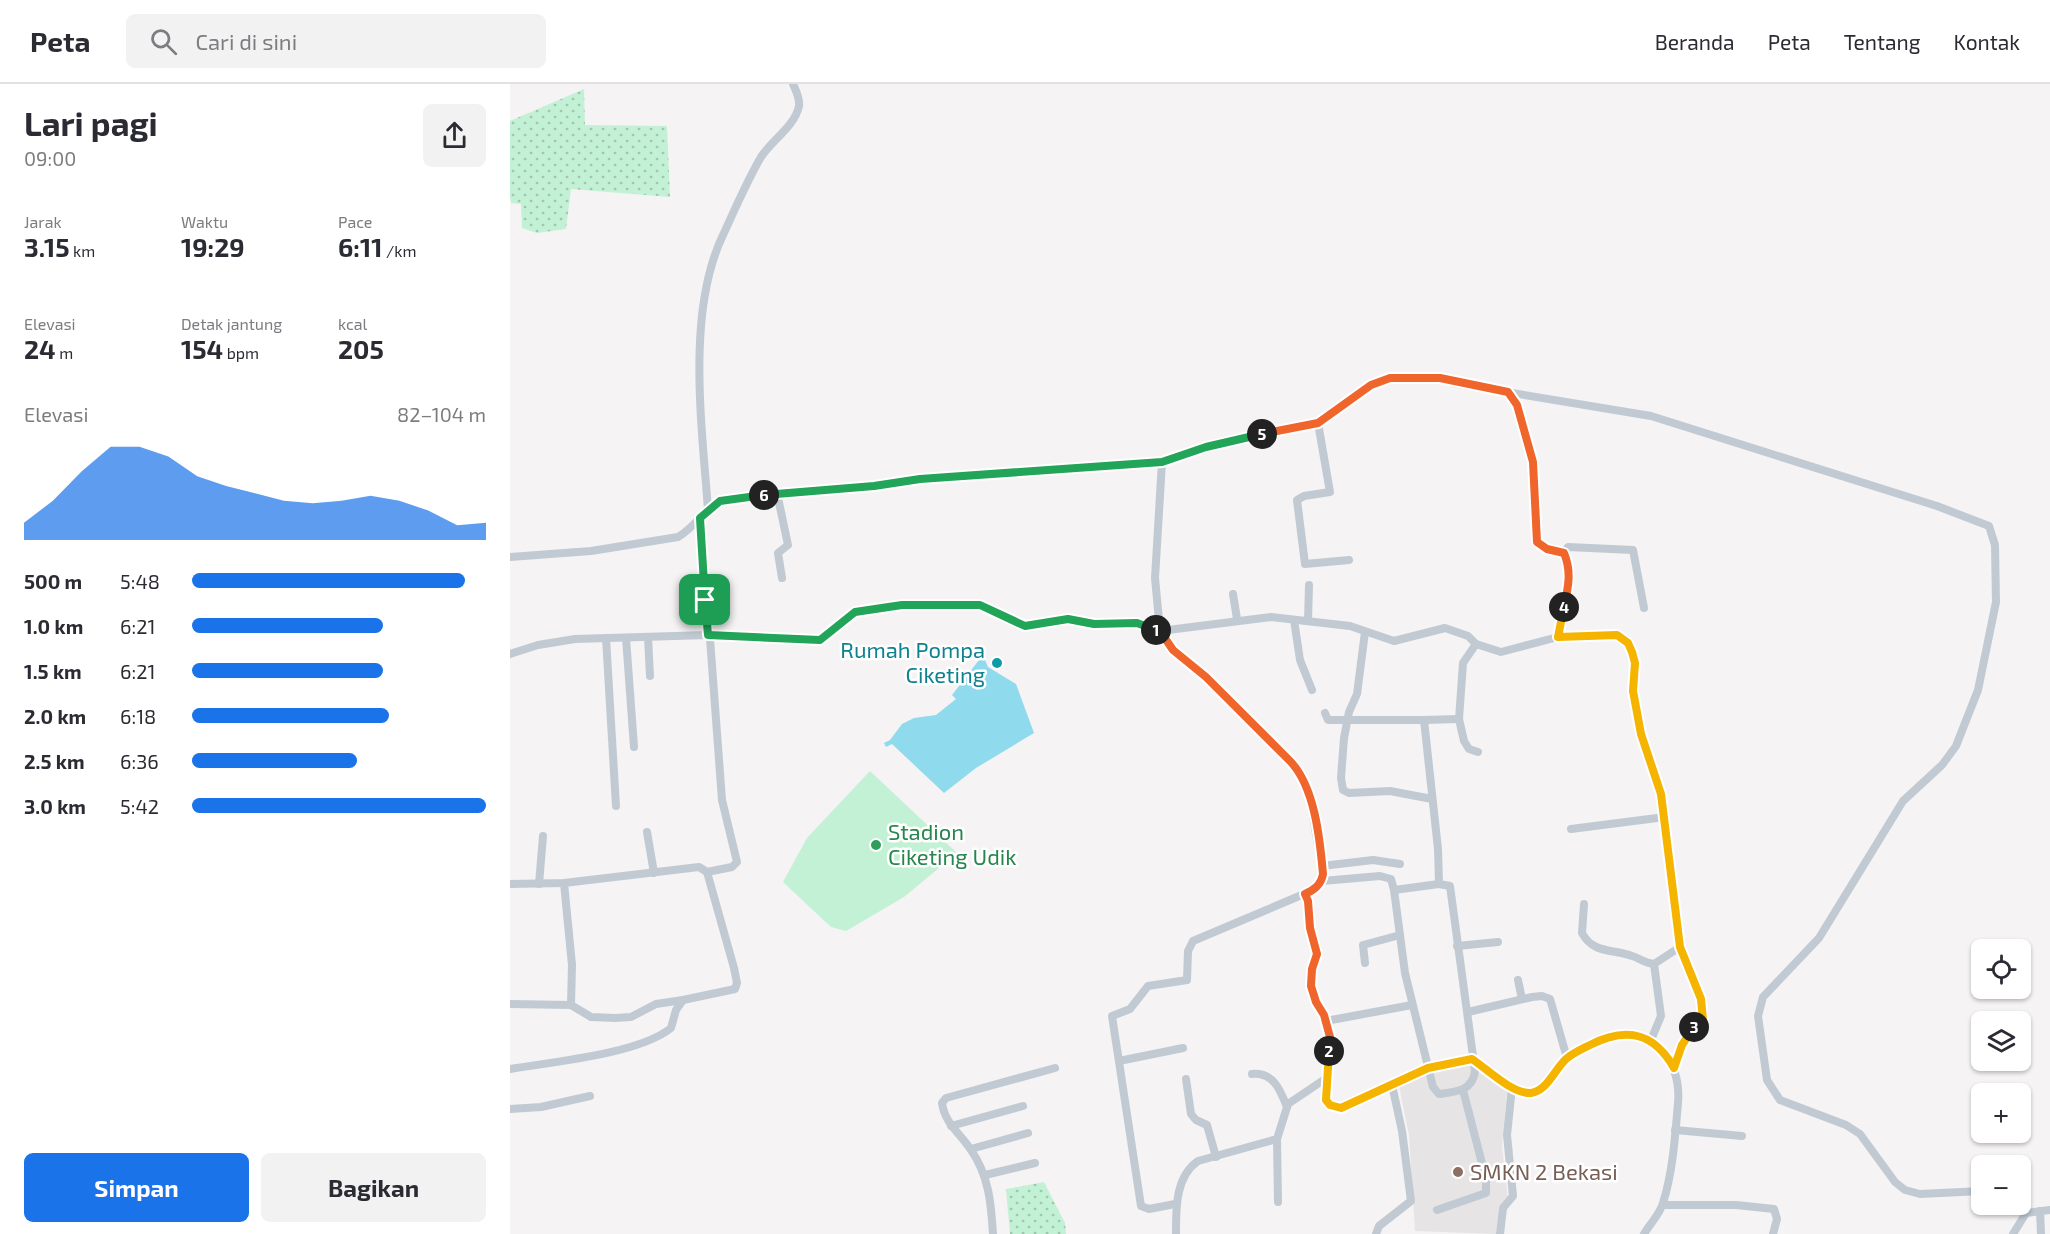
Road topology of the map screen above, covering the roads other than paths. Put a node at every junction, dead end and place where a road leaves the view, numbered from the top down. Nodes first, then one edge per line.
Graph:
1 (793, 84) edge
2 (1508, 392) junction
3 (1318, 423) junction
4 (1162, 462) junction
5 (777, 494) junction
6 (708, 510) junction
7 (700, 518) junction
8 (1564, 553) junction
9 (510, 557) edge
10 (1349, 560) dead end
11 (782, 578) dead end
12 (1309, 585) dead end
13 (1233, 594) dead end
14 (1644, 608) dead end
15 (1237, 619) junction
16 (1294, 620) junction
17 (1308, 621) junction
18 (1160, 631) junction
19 (1365, 632) junction
20 (708, 635) junction
21 (648, 637) junction
22 (1558, 637) junction
23 (606, 638) junction
24 (626, 638) junction
25 (1476, 644) junction
26 (510, 654) edge
27 (650, 676) dead end
28 (1312, 690) dead end
29 (1325, 713) dead end
30 (1460, 719) junction
31 (1424, 720) junction
32 (1348, 721) junction
33 (634, 747) dead end
34 (1478, 752) dead end
35 (1432, 799) junction
36 (616, 806) dead end
37 (1665, 817) junction
38 (1571, 829) dead end
39 (647, 832) dead end
40 (543, 836) dead end
41 (1375, 860) junction
42 (1400, 864) dead end
43 (1322, 866) junction
44 (707, 872) junction
45 (654, 873) junction
46 (1380, 876) junction
47 (1322, 881) junction
48 (564, 883) junction
49 (510, 884) edge
50 (539, 884) junction
51 (1439, 884) junction
52 (1394, 890) junction
53 (1305, 894) junction
54 (1584, 904) dead end
55 (1400, 935) junction
56 (1498, 942) dead end
57 (1457, 946) junction
58 (1680, 947) junction
59 (1365, 963) dead end
60 (1654, 964) junction
61 (1518, 980) dead end
62 (1522, 999) junction
63 (682, 1000) junction
64 (510, 1004) edge
65 (571, 1005) junction
66 (1412, 1005) junction
67 (1468, 1012) junction
68 (1326, 1021) junction
69 (1651, 1040) junction
70 (1183, 1048) dead end
71 (1567, 1058) junction
72 (1472, 1059) junction
73 (1119, 1060) junction
74 (1054, 1068) dead end
75 (1428, 1068) junction
76 (1674, 1068) junction
77 (510, 1069) edge
78 (1252, 1074) dead end
79 (1186, 1079) dead end
80 (1325, 1079) junction
81 (1392, 1085) junction
82 (1512, 1087) junction
83 (1463, 1090) junction
84 (590, 1096) dead end
85 (1023, 1106) dead end
86 (1287, 1107) junction
87 (510, 1109) edge
88 (951, 1126) junction
89 (1675, 1130) junction
90 (1028, 1133) dead end
91 (1742, 1136) dead end
92 (1276, 1139) junction
93 (971, 1149) junction
94 (1216, 1157) junction
95 (1035, 1163) dead end
96 (985, 1175) junction
97 (1971, 1192) edge
98 (1278, 1202) dead end
99 (1176, 1204) junction
100 (1662, 1205) junction
101 (1437, 1210) dead end
102 (2050, 1210) edge
103 (2040, 1211) junction
104 (2031, 1212) edge
105 (2024, 1215) edge
106 (993, 1234) edge
107 (1176, 1234) edge
108 (1376, 1234) edge
109 (1500, 1234) edge
110 (1644, 1234) edge
111 (1773, 1234) edge
112 (2013, 1234) edge
113 (2041, 1234) edge

1 - 6 street
2 - 3 street
2 - 8 street
2 - 97 street
3 - 4 street
3 - 10 street
4 - 5 street
4 - 18 street
5 - 6 street
5 - 11 street
6 - 7 street
7 - 9 street
7 - 20 street
8 - 14 street
8 - 22 street
12 - 17 street
13 - 15 street
15 - 16 street
15 - 18 street
16 - 17 street
16 - 28 street
17 - 19 street
18 - 20 street
18 - 43 street
19 - 25 street
19 - 32 street
20 - 21 street
20 - 44 street
21 - 24 street
21 - 27 street
22 - 25 street
22 - 37 street
23 - 24 street
23 - 26 street
23 - 36 street
24 - 33 street
25 - 30 street
29 - 32 street
30 - 31 street
30 - 34 street
31 - 32 street
31 - 35 street
32 - 35 street
35 - 51 street
37 - 38 street
37 - 58 street
39 - 45 street
40 - 50 street
41 - 42 street
41 - 43 street
41 - 46 street
43 - 47 street
44 - 45 street
44 - 63 street
45 - 48 street
46 - 47 street
46 - 52 street
47 - 53 street
48 - 50 street
48 - 65 street
49 - 50 street
51 - 52 street
51 - 57 street
52 - 55 street
53 - 68 street
53 - 73 street
54 - 60 street
55 - 59 street
55 - 66 street
56 - 57 street
57 - 67 street
58 - 60 street
58 - 76 street
60 - 69 street
61 - 62 street
62 - 67 street
62 - 71 street
63 - 65 street
63 - 77 street
64 - 65 street
66 - 68 street
66 - 75 street
67 - 72 street
68 - 80 street
69 - 71 street
69 - 76 street
70 - 73 street
71 - 82 street
72 - 75 street
72 - 82 street
72 - 83 street
73 - 99 street
74 - 88 street
75 - 81 street
75 - 83 street
76 - 89 street
78 - 86 street
79 - 94 street
80 - 81 street
80 - 86 street
81 - 108 street
82 - 109 street
83 - 101 street
84 - 87 street
85 - 88 street
86 - 92 street
88 - 93 street
89 - 91 street
89 - 100 street
90 - 93 street
92 - 94 street
92 - 98 street
93 - 96 street
94 - 99 street
95 - 96 street
96 - 106 street
99 - 107 street
100 - 110 street
100 - 111 street
102 - 103 street
103 - 104 street
103 - 113 street
105 - 112 street

